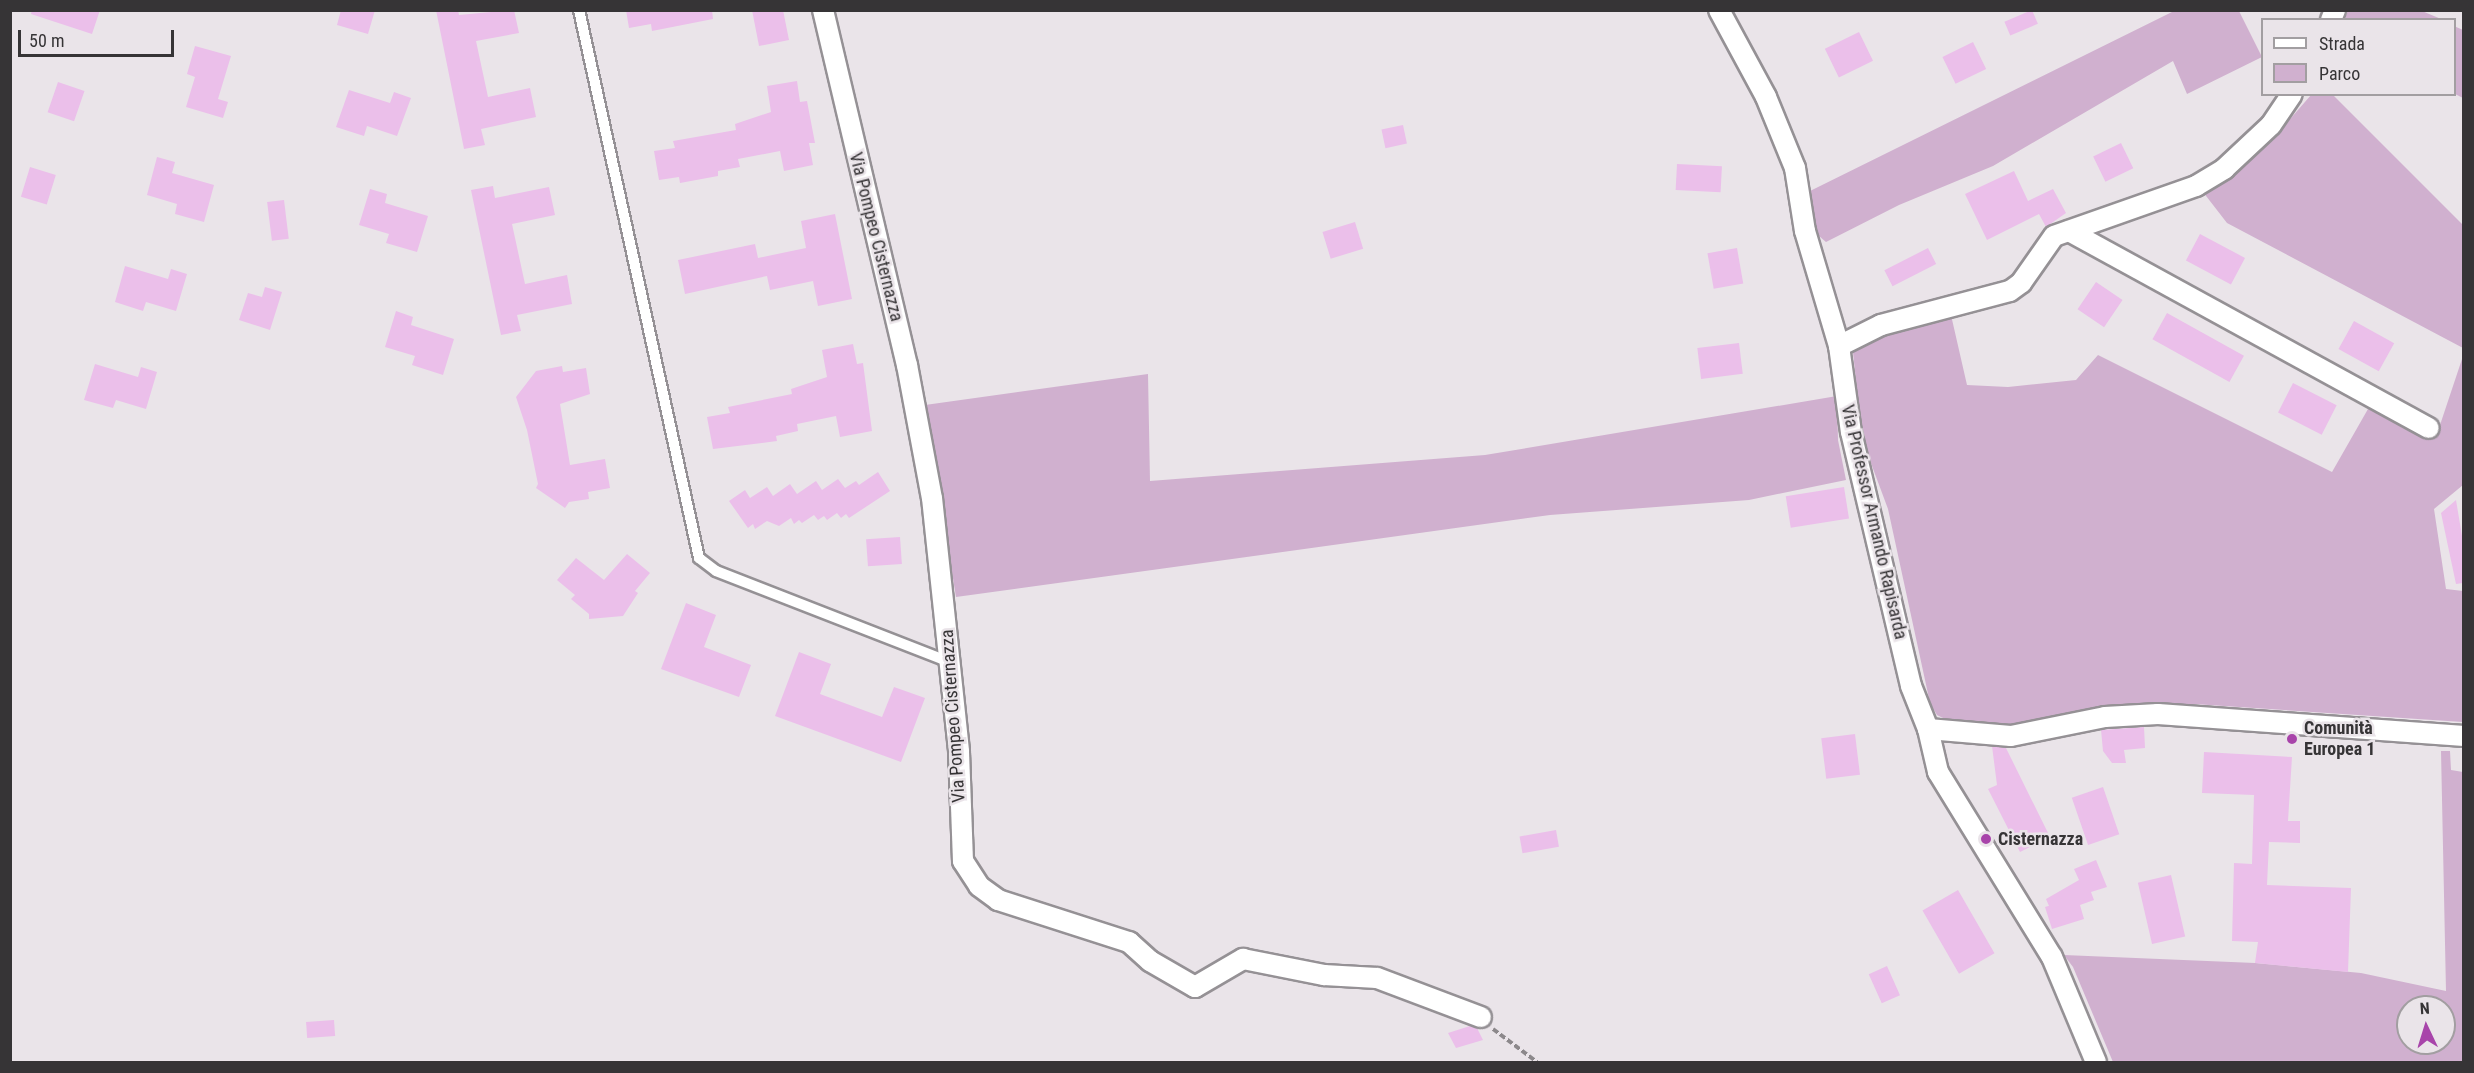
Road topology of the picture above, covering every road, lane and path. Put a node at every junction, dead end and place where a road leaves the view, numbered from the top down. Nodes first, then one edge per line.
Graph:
1 (579, 10) edge
2 (823, 10) edge
3 (1719, 10) edge
4 (2291, 96) edge
5 (2069, 231) junction
6 (1839, 346) junction
7 (2429, 428) dead end
8 (950, 662) junction
9 (1928, 729) junction
10 (2463, 736) edge
11 (1481, 1017) joint
12 (1538, 1062) edge
13 (2096, 1062) edge

1 - 8 lane
2 - 8 street, Via Pompeo Cisternazza
3 - 6 street, Via Professor Armando Rapisarda
4 - 5 street
5 - 6 street
5 - 7 street
6 - 9 street, Via Professor Armando Rapisarda
8 - 11 street, Via Pompeo Cisternazza
9 - 10 street
9 - 13 street, Via Professor Armando Rapisarda
11 - 12 path

